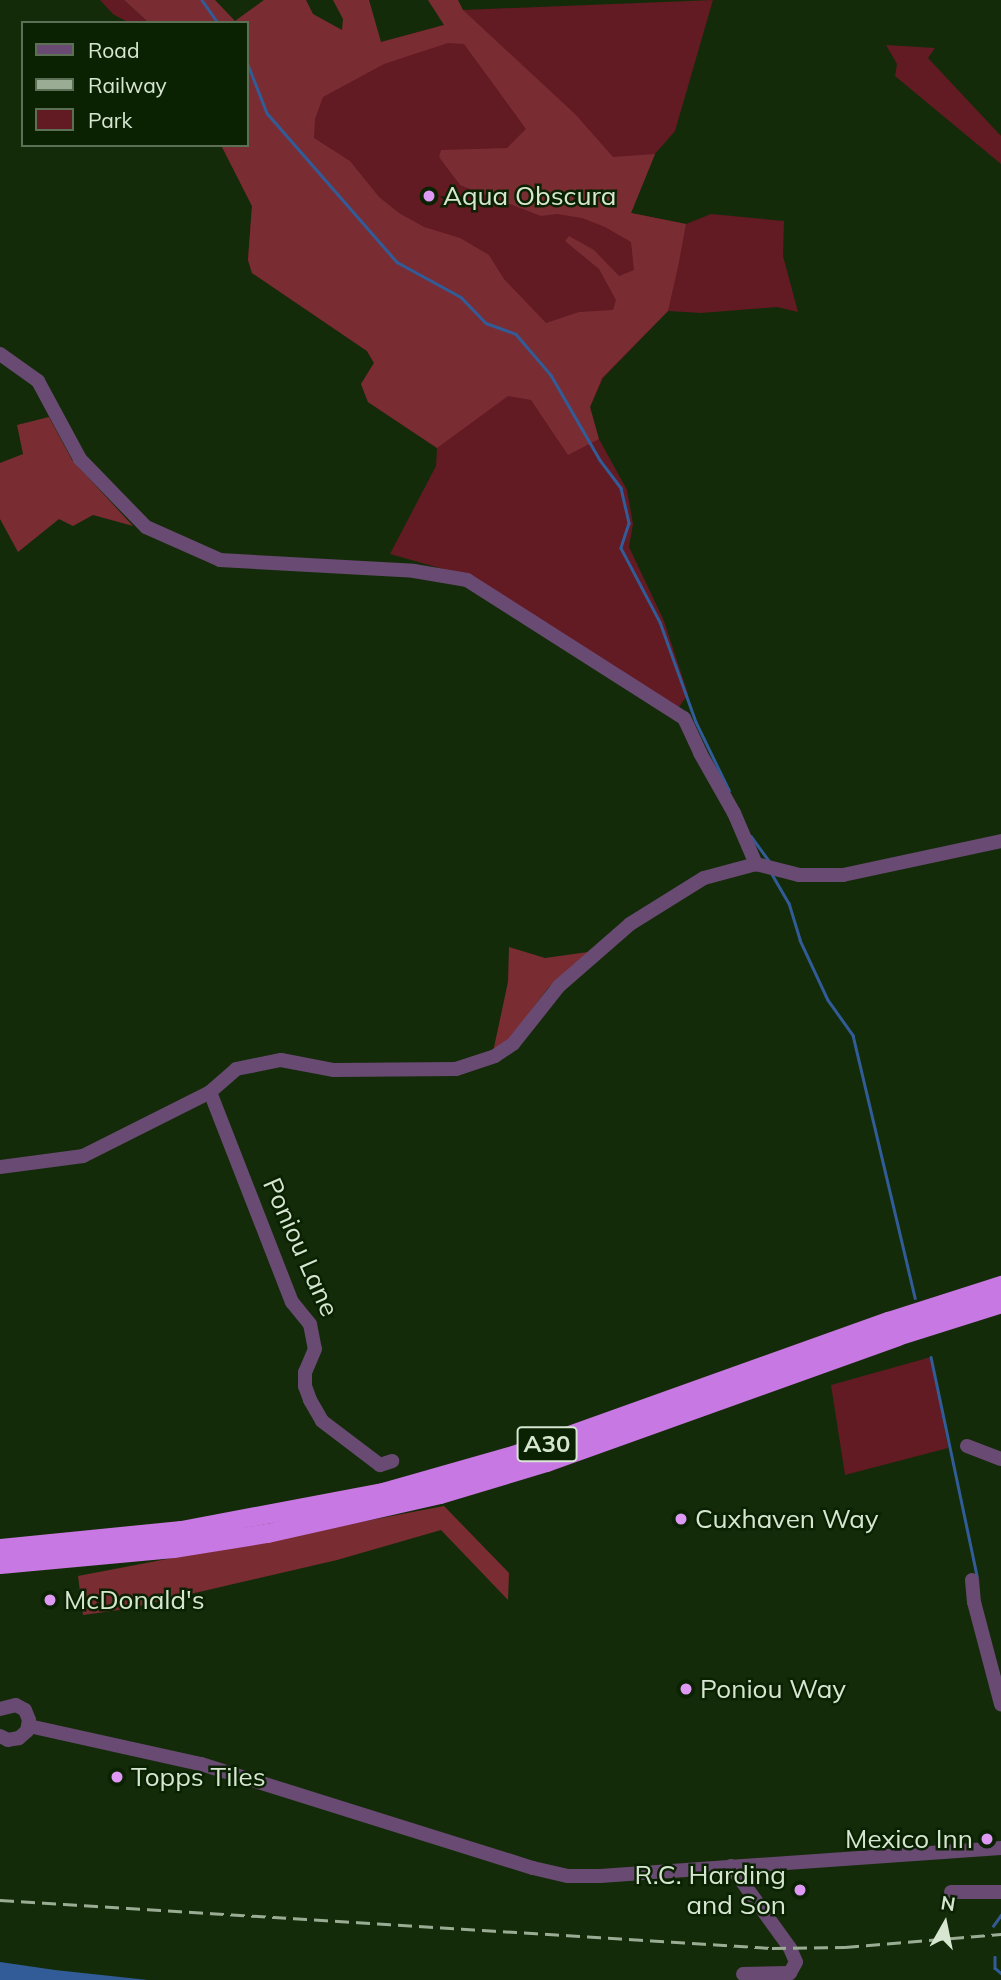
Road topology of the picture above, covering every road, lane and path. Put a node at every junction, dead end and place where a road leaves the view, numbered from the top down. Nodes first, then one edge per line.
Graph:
1 (0, 354) edge
2 (1001, 841) edge
3 (756, 864) junction
4 (210, 1092) junction
5 (0, 1167) edge
6 (1001, 1285) edge
7 (1001, 1303) edge
8 (967, 1446) dead end
9 (1001, 1459) edge
10 (392, 1461) dead end
11 (0, 1548) edge
12 (0, 1564) edge
13 (972, 1580) dead end
14 (1001, 1704) edge
15 (0, 1709) edge
16 (29, 1726) junction
17 (0, 1736) edge
18 (1001, 1848) edge
19 (731, 1866) junction
20 (951, 1892) dead end
21 (1001, 1892) edge
22 (743, 1974) dead end

1 - 3 street
2 - 3 street
3 - 4 street
4 - 5 street
4 - 10 street, Poniou Lane
6 - 11 highway, A30
7 - 12 highway, A30
8 - 9 street
13 - 14 street
15 - 16 street
16 - 17 street
16 - 19 street
18 - 19 street
19 - 22 street
20 - 21 street

